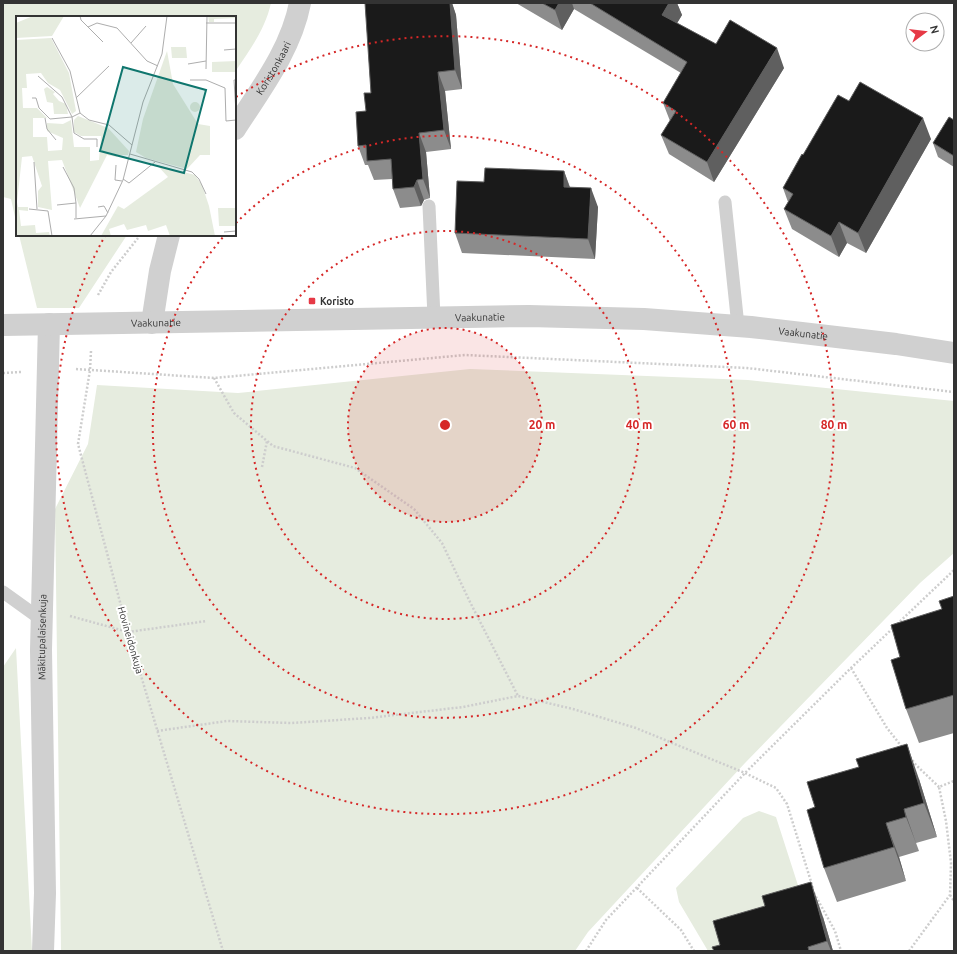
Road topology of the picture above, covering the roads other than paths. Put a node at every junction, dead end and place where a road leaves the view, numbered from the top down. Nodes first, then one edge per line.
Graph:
1 (300, 3) edge
2 (236, 127) edge
3 (725, 202) dead end
4 (429, 206) dead end
5 (169, 236) edge
6 (434, 317) junction
7 (152, 322) junction
8 (49, 324) junction
9 (3, 325) edge
10 (738, 326) junction
11 (954, 353) edge
12 (3, 592) edge
13 (42, 614) junction
14 (44, 951) edge

1 - 2 street, Koristonkaari
3 - 10 lane
4 - 6 lane
5 - 7 street
6 - 7 street, Vaakunatie
6 - 10 street, Vaakunatie
7 - 8 street, Vaakunatie
8 - 9 street, Vaakunatie
8 - 13 street, Mäkitupalaisenkuja
10 - 11 street, Vaakunatie
12 - 13 lane
13 - 14 street, Mäkitupalaisenkuja

